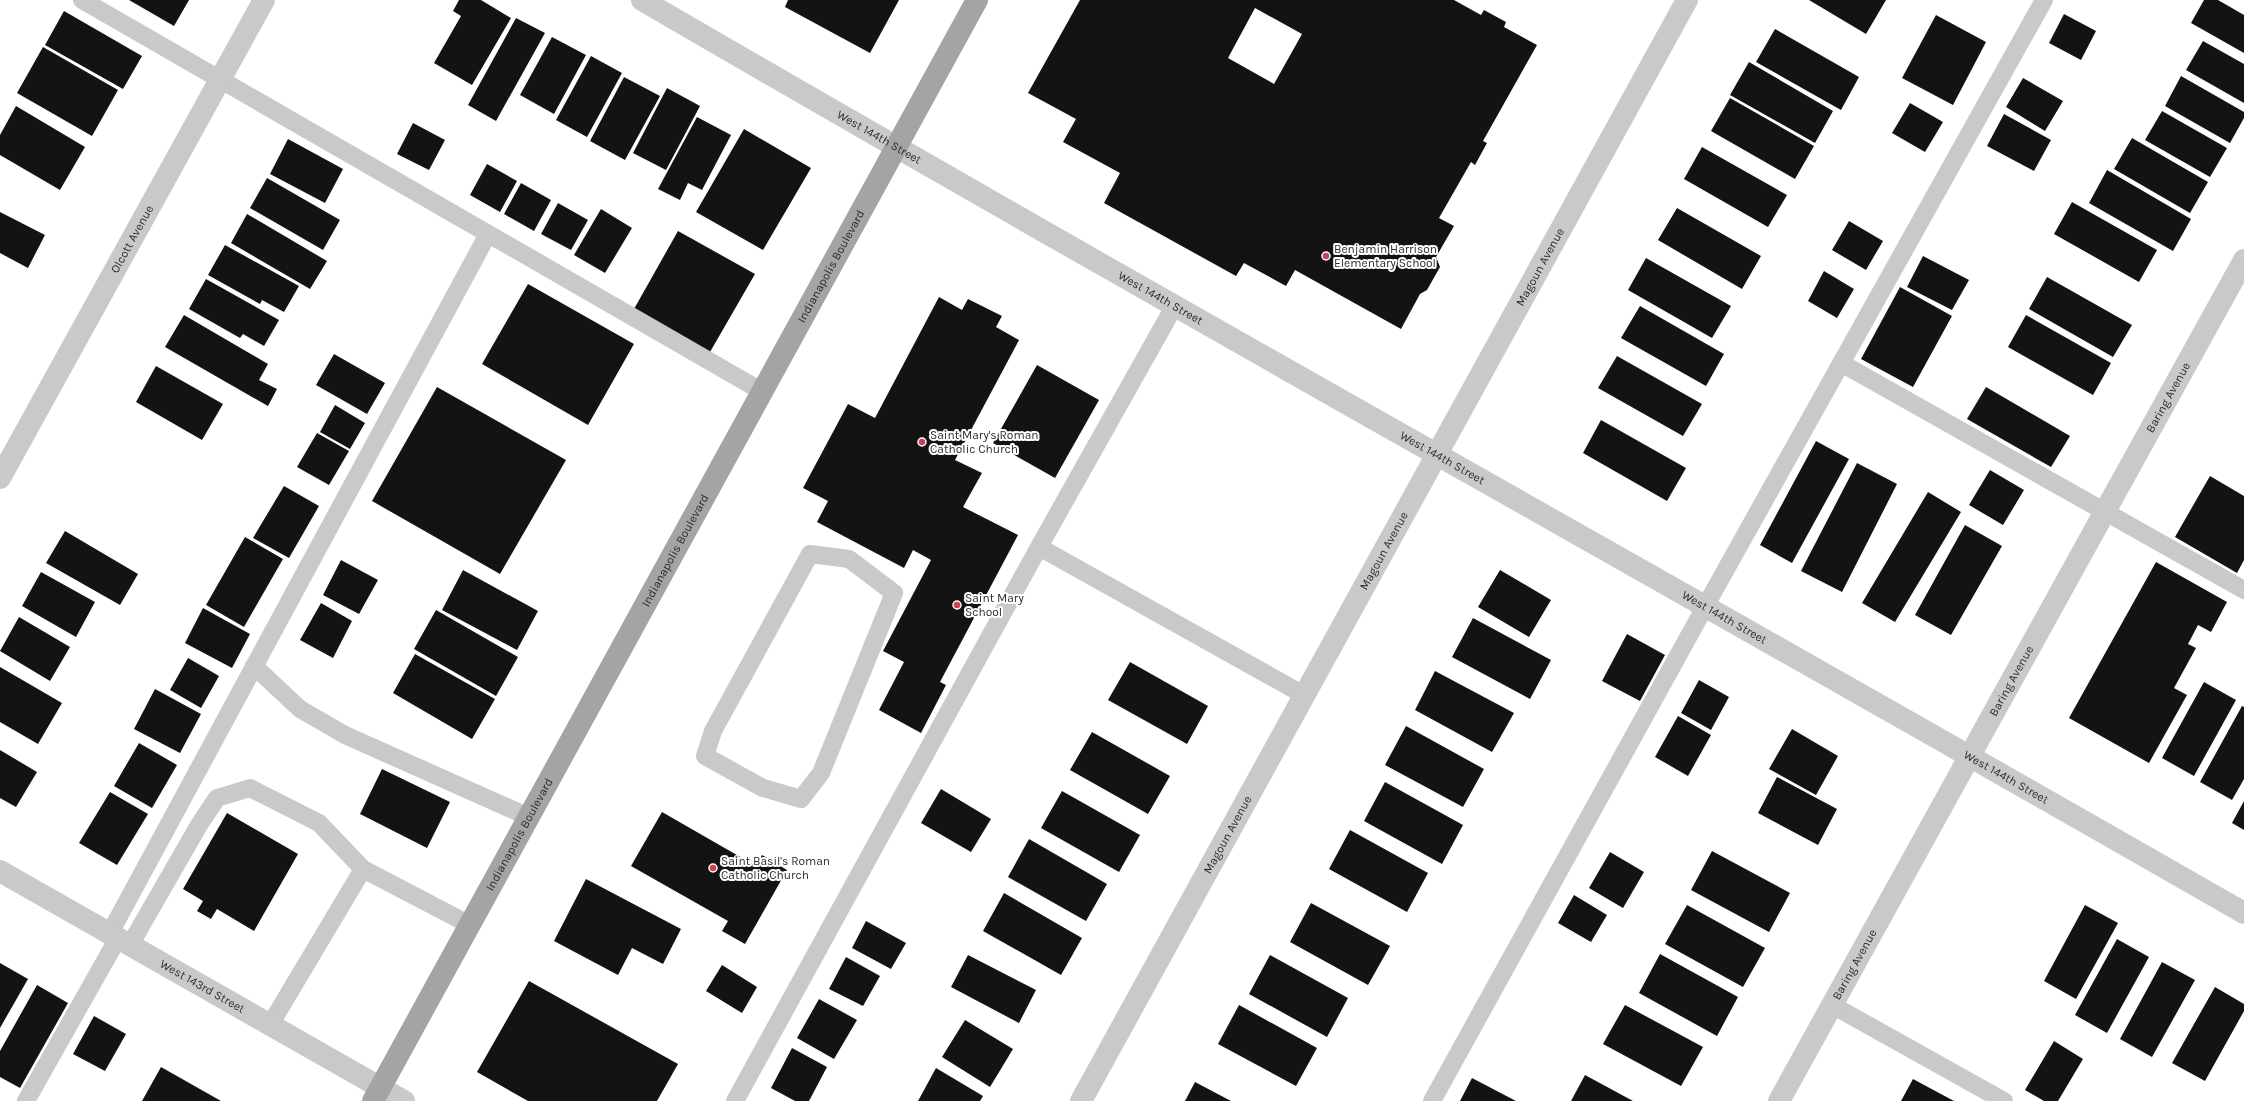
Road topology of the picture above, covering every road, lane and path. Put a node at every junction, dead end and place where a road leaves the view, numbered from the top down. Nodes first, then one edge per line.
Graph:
1 (82, 0) edge
2 (264, 0) edge
3 (642, 0) edge
4 (977, 0) edge
5 (1687, 0) edge
6 (2044, 0) edge
7 (220, 79) junction
8 (897, 148) junction
9 (488, 234) junction
10 (2244, 260) edge
11 (1175, 305) junction
12 (1841, 363) junction
13 (763, 392) junction
14 (1437, 454) junction
15 (0, 478) edge
16 (2104, 512) junction
17 (1039, 547) junction
18 (2244, 590) edge
19 (1706, 605) junction
20 (254, 666) junction
21 (1304, 695) junction
22 (1970, 755) junction
23 (821, 773) joint
24 (529, 817) junction
25 (362, 869) junction
26 (0, 871) edge
27 (2244, 913) edge
28 (470, 925) junction
29 (119, 939) junction
30 (1832, 1005) junction
31 (270, 1025) junction
32 (377, 1094) edge
33 (26, 1101) edge
34 (404, 1101) edge
35 (735, 1101) edge
36 (1081, 1101) edge
37 (1432, 1101) edge
38 (1779, 1101) edge
39 (2004, 1101) edge

1 - 7 lane
2 - 7 street, Olcott Avenue
3 - 8 street, West 144th Street
4 - 8 main road, Indianapolis Boulevard
5 - 14 street, Magoun Avenue
6 - 12 lane
7 - 9 lane
7 - 15 street, Olcott Avenue
8 - 11 street, West 144th Street
8 - 13 main road, Indianapolis Boulevard
9 - 13 lane
9 - 20 lane
10 - 16 street, Baring Avenue
11 - 14 street, West 144th Street
11 - 17 lane
12 - 16 lane
12 - 19 lane
13 - 24 main road, Indianapolis Boulevard
14 - 19 street, West 144th Street
14 - 21 street, Magoun Avenue
16 - 18 lane
16 - 22 street, Baring Avenue
17 - 21 lane
17 - 35 lane
19 - 22 street, West 144th Street
19 - 37 lane
20 - 24 lane
20 - 29 lane
21 - 36 street, Magoun Avenue
22 - 27 street, West 144th Street
22 - 30 street, Baring Avenue
23 - 23 lane
24 - 28 main road, Indianapolis Boulevard
25 - 28 lane
25 - 29 lane
25 - 31 lane
26 - 29 street, West 143rd Street
28 - 32 main road, Indianapolis Boulevard
29 - 31 street, West 143rd Street
29 - 33 lane
30 - 38 street, Baring Avenue
30 - 39 lane
31 - 32 street, West 143rd Street
32 - 34 street, West 143rd Street

